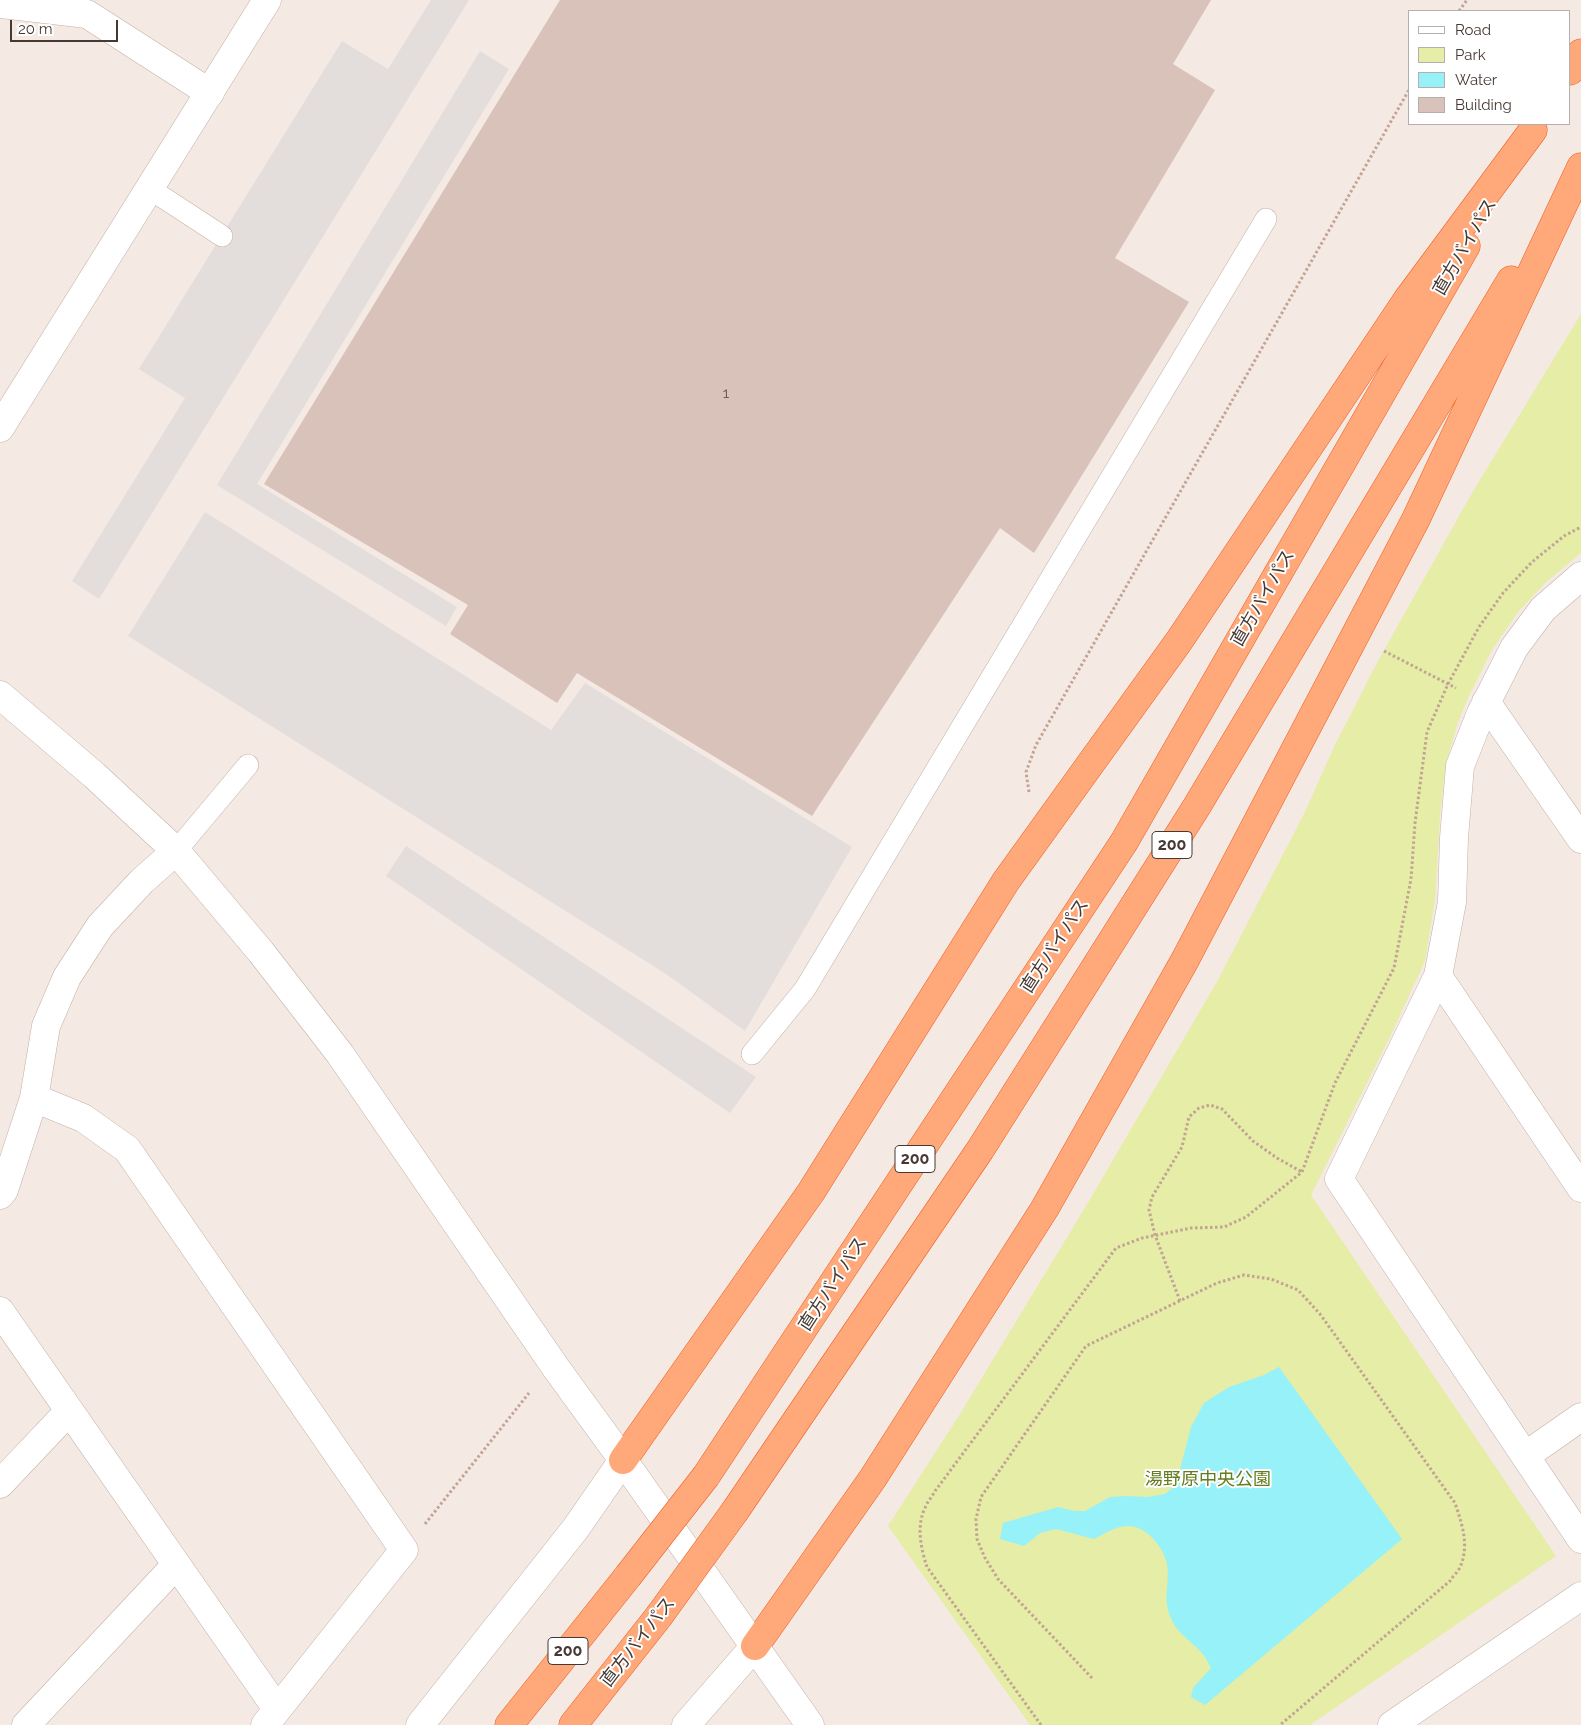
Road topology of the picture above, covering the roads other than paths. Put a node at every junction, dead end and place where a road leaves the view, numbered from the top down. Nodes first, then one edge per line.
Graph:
1 (267, 0) edge
2 (0, 4) edge
3 (88, 7) edge
4 (1581, 53) edge
5 (1571, 69) edge
6 (210, 93) junction
7 (1535, 127) edge
8 (1581, 162) edge
9 (1581, 167) edge
10 (150, 189) junction
11 (1266, 219) dead end
12 (222, 236) dead end
13 (0, 428) edge
14 (1581, 576) edge
15 (0, 695) edge
16 (1486, 702) junction
17 (248, 765) dead end
18 (1581, 839) edge
19 (176, 851) junction
20 (1438, 976) junction
21 (752, 1054) dead end
22 (34, 1098) junction
23 (1581, 1188) edge
24 (0, 1195) edge
25 (0, 1311) edge
26 (69, 1411) junction
27 (1581, 1417) edge
28 (1525, 1456) junction
29 (622, 1460) junction
30 (0, 1484) edge
31 (1581, 1539) edge
32 (176, 1565) junction
33 (1581, 1596) edge
34 (755, 1646) junction
35 (271, 1717) edge
36 (26, 1725) edge
37 (420, 1725) edge
38 (509, 1725) edge
39 (573, 1725) edge
40 (686, 1725) edge
41 (810, 1725) edge
42 (1392, 1725) edge

1 - 6 street
2 - 3 street
3 - 6 street
4 - 5 highway
6 - 10 street
7 - 29 highway
7 - 38 highway, 直方バイパス / 200, bridge
8 - 39 highway, 直方バイパス / 200, bridge
9 - 34 highway
10 - 12 lane
10 - 13 street
11 - 21 lane
14 - 16 street
15 - 19 street
16 - 18 street
16 - 20 street
17 - 19 lane
19 - 22 street
19 - 29 street
20 - 23 street
20 - 28 street
22 - 24 street
22 - 35 street
25 - 26 street
26 - 30 street
26 - 32 street
27 - 28 street
28 - 31 street
29 - 34 street
29 - 37 street
32 - 35 street
32 - 36 street
33 - 42 street
34 - 40 street
34 - 41 street

